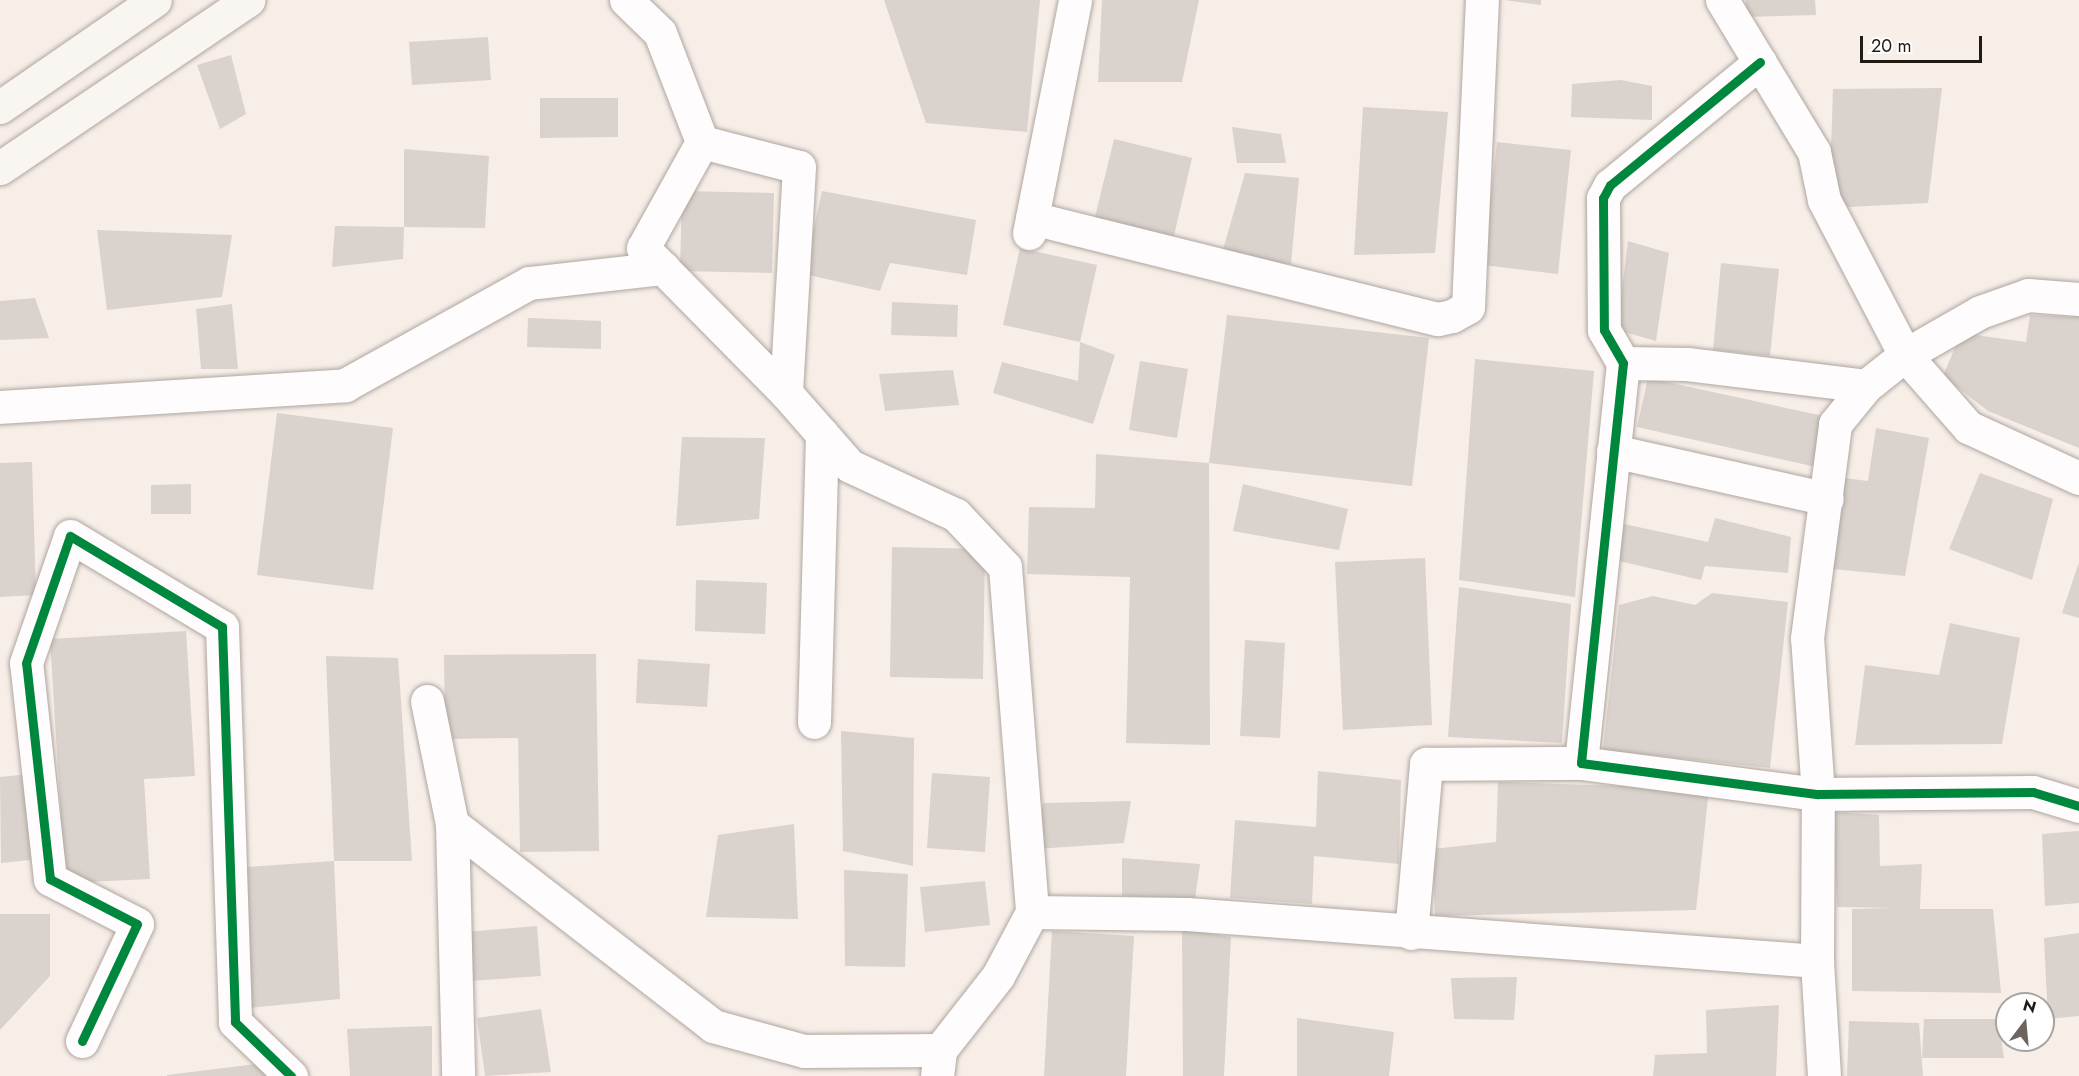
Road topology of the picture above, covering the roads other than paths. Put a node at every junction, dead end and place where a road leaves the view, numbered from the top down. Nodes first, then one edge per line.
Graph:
1 (155, 0) edge
2 (249, 0) edge
3 (626, 0) edge
4 (1075, 0) edge
5 (1482, 0) edge
6 (1722, 0) edge
7 (1760, 62) junction
8 (0, 107) edge
9 (702, 142) junction
10 (0, 168) edge
11 (663, 268) junction
12 (2079, 299) edge
13 (1905, 355) junction
14 (1623, 363) junction
15 (1866, 386) junction
16 (786, 393) junction
17 (0, 407) edge
18 (822, 434) junction
19 (1612, 451) junction
20 (2079, 478) edge
21 (1827, 499) junction
22 (427, 700) dead end
23 (814, 722) dead end
24 (1581, 763) junction
25 (1818, 794) junction
26 (2079, 806) edge
27 (452, 824) junction
28 (1032, 912) junction
29 (1411, 933) junction
30 (1817, 961) junction
31 (82, 1041) dead end
32 (938, 1063) edge
33 (291, 1076) edge
34 (458, 1076) edge
35 (1824, 1076) edge

1 - 8 main road
2 - 10 main road
3 - 9 street
4 - 5 street
6 - 7 street
7 - 13 street
7 - 14 street
9 - 11 street
9 - 16 street
11 - 16 street
11 - 17 street
12 - 13 street
13 - 15 street
13 - 20 street
14 - 15 street
14 - 19 street
15 - 21 street
16 - 18 street
18 - 23 street
18 - 28 street
19 - 21 street
19 - 24 street
21 - 25 street
22 - 27 street
24 - 25 street
24 - 29 street
25 - 26 street
25 - 30 street
27 - 32 street
27 - 34 street
28 - 29 street
28 - 32 street
29 - 30 street
30 - 35 street
31 - 33 street

